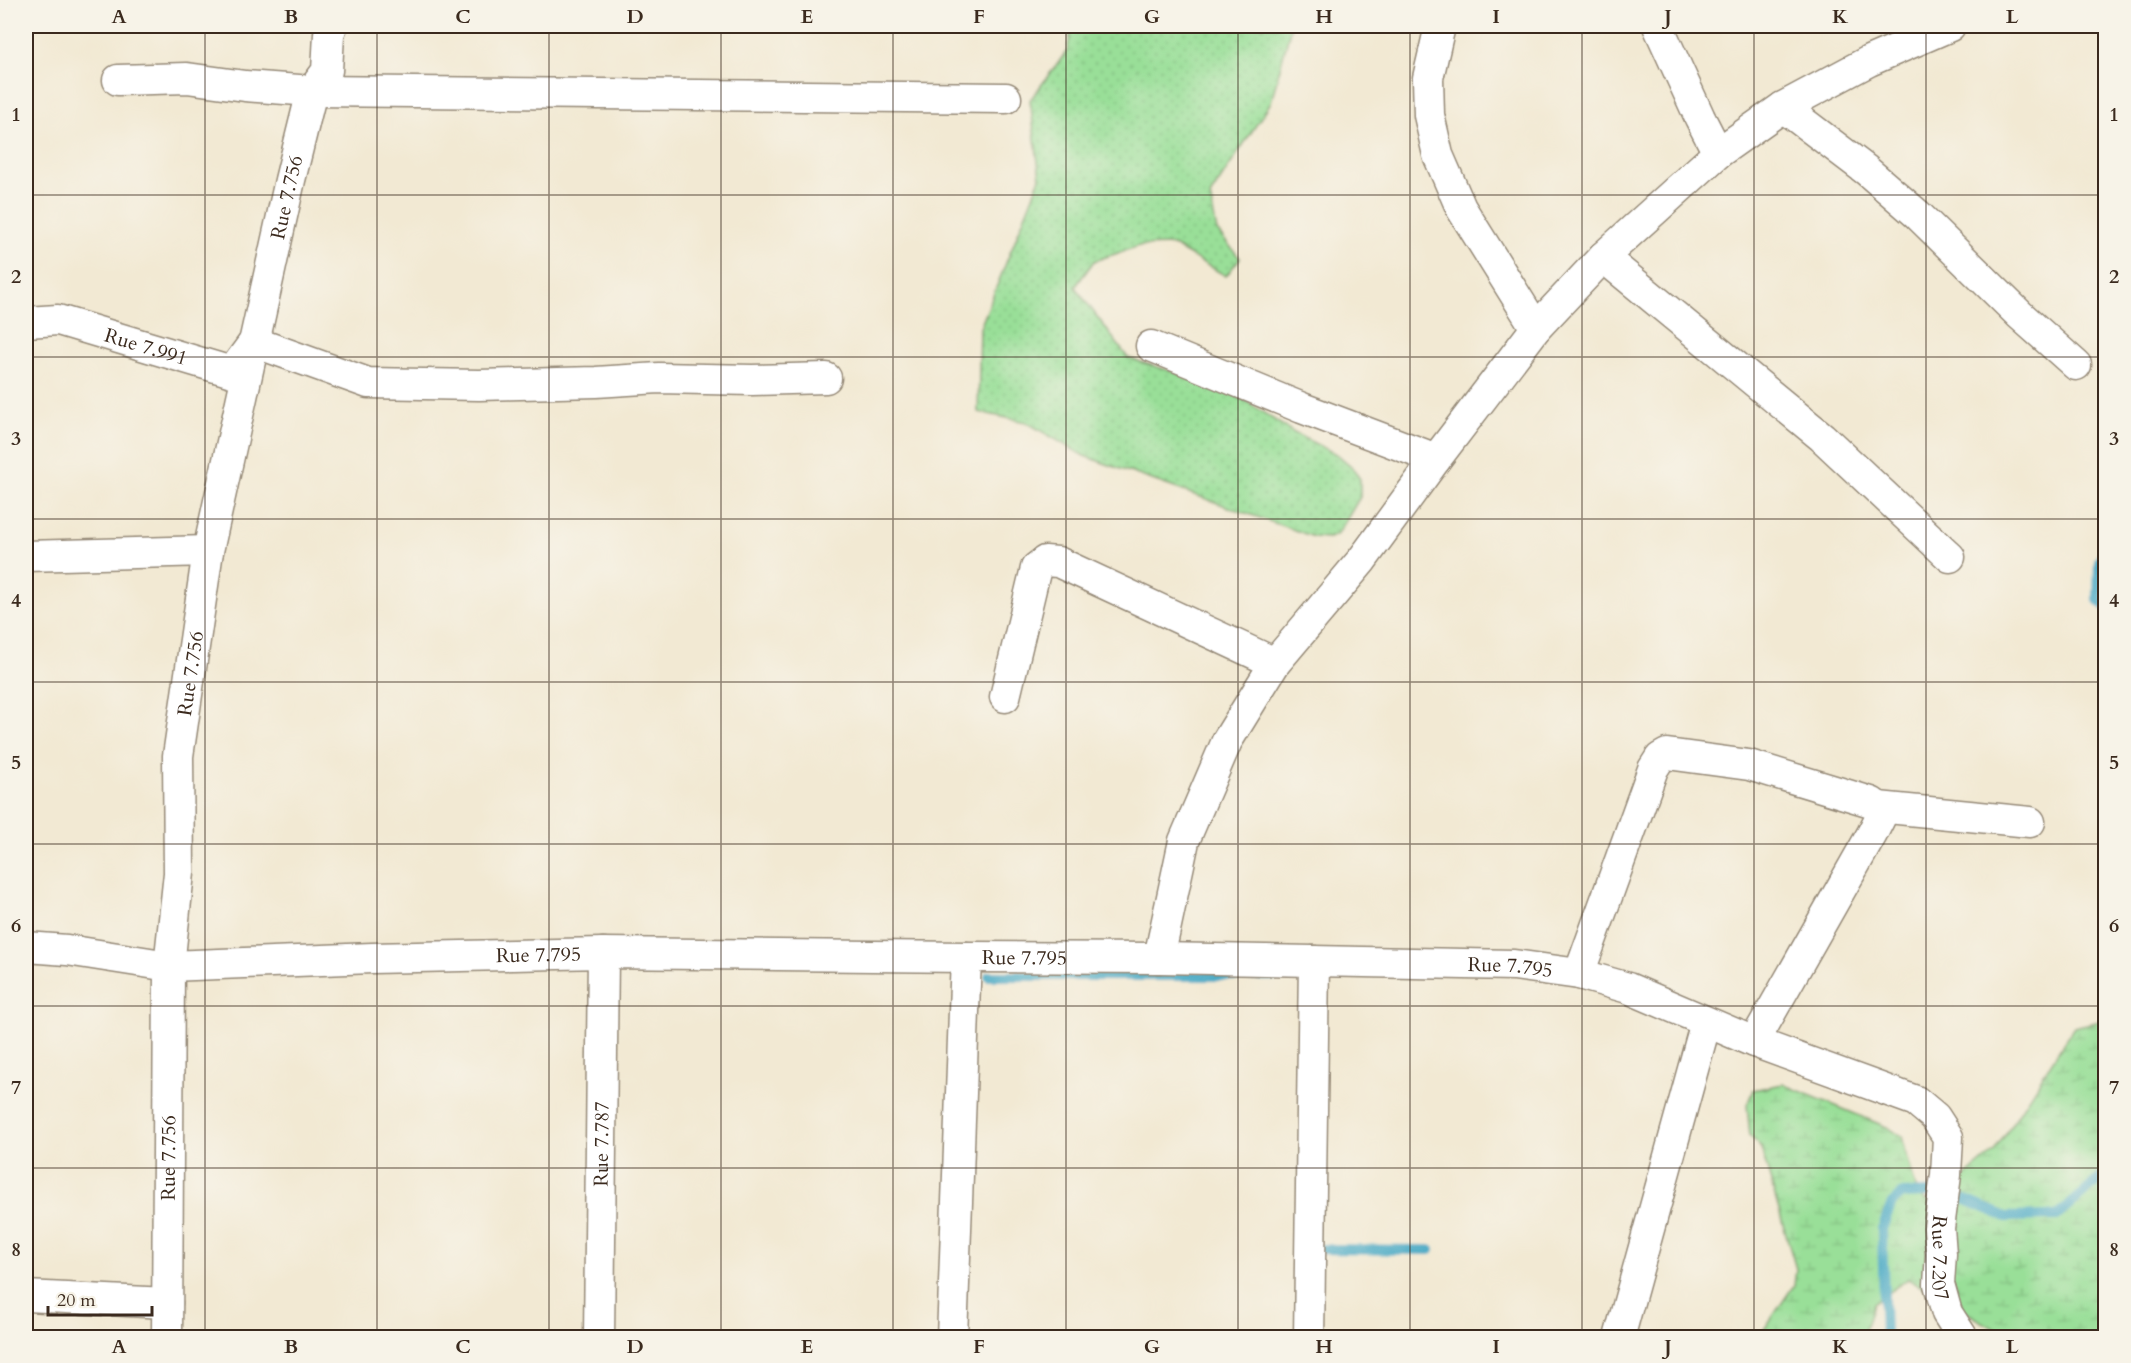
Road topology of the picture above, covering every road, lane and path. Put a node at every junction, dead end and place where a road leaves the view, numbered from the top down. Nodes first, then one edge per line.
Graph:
1 (332, 26) edge
2 (1440, 26) edge
3 (1658, 26) edge
4 (1950, 26) edge
5 (118, 80) dead end
6 (312, 90) junction
7 (1006, 98) dead end
8 (1783, 107) junction
9 (1718, 153) junction
10 (1603, 257) junction
11 (26, 322) edge
12 (1536, 328) junction
13 (254, 342) junction
14 (1150, 346) dead end
15 (2076, 365) dead end
16 (826, 378) dead end
17 (1436, 459) junction
18 (208, 551) junction
19 (26, 556) edge
20 (1950, 557) dead end
21 (1275, 663) junction
22 (1005, 697) dead end
23 (1878, 807) junction
24 (2030, 822) dead end
25 (26, 947) edge
26 (603, 953) junction
27 (966, 957) junction
28 (1159, 958) junction
29 (1314, 961) junction
30 (169, 966) junction
31 (1579, 974) junction
32 (1706, 1022) junction
33 (1754, 1042) junction
34 (1944, 1189) joint
35 (26, 1296) edge
36 (167, 1303) junction
37 (1941, 1325) edge
38 (167, 1338) edge
39 (599, 1338) edge
40 (952, 1338) edge
41 (1309, 1338) edge
42 (1619, 1338) edge
43 (1963, 1338) edge

1 - 6 street, Rue 7.756
2 - 12 street
3 - 9 street
4 - 8 street
5 - 6 street
6 - 7 street
6 - 13 street, Rue 7.756
8 - 9 street
8 - 15 street
9 - 10 street
10 - 12 street
10 - 20 street
11 - 13 street, Rue 7.991
12 - 17 street
13 - 16 street
13 - 18 street, Rue 7.756
14 - 17 street
17 - 21 street
18 - 19 street
18 - 30 street, Rue 7.756
21 - 22 street
21 - 28 street
23 - 24 street
23 - 31 street
23 - 33 street
25 - 30 street, Rue 7.795
26 - 27 street, Rue 7.795
26 - 30 street, Rue 7.795
26 - 39 street, Rue 7.787
27 - 28 street, Rue 7.795
27 - 40 street
28 - 29 street, Rue 7.795
29 - 31 street, Rue 7.795
29 - 41 street
30 - 36 street, Rue 7.756
31 - 32 street, Rue 7.795
32 - 33 street, Rue 7.795
32 - 42 street
33 - 34 street, Rue 7.795
34 - 37 street, Rue 7.207
35 - 36 street
36 - 38 street, Rue 7.756
37 - 43 street, Rue 7.207

